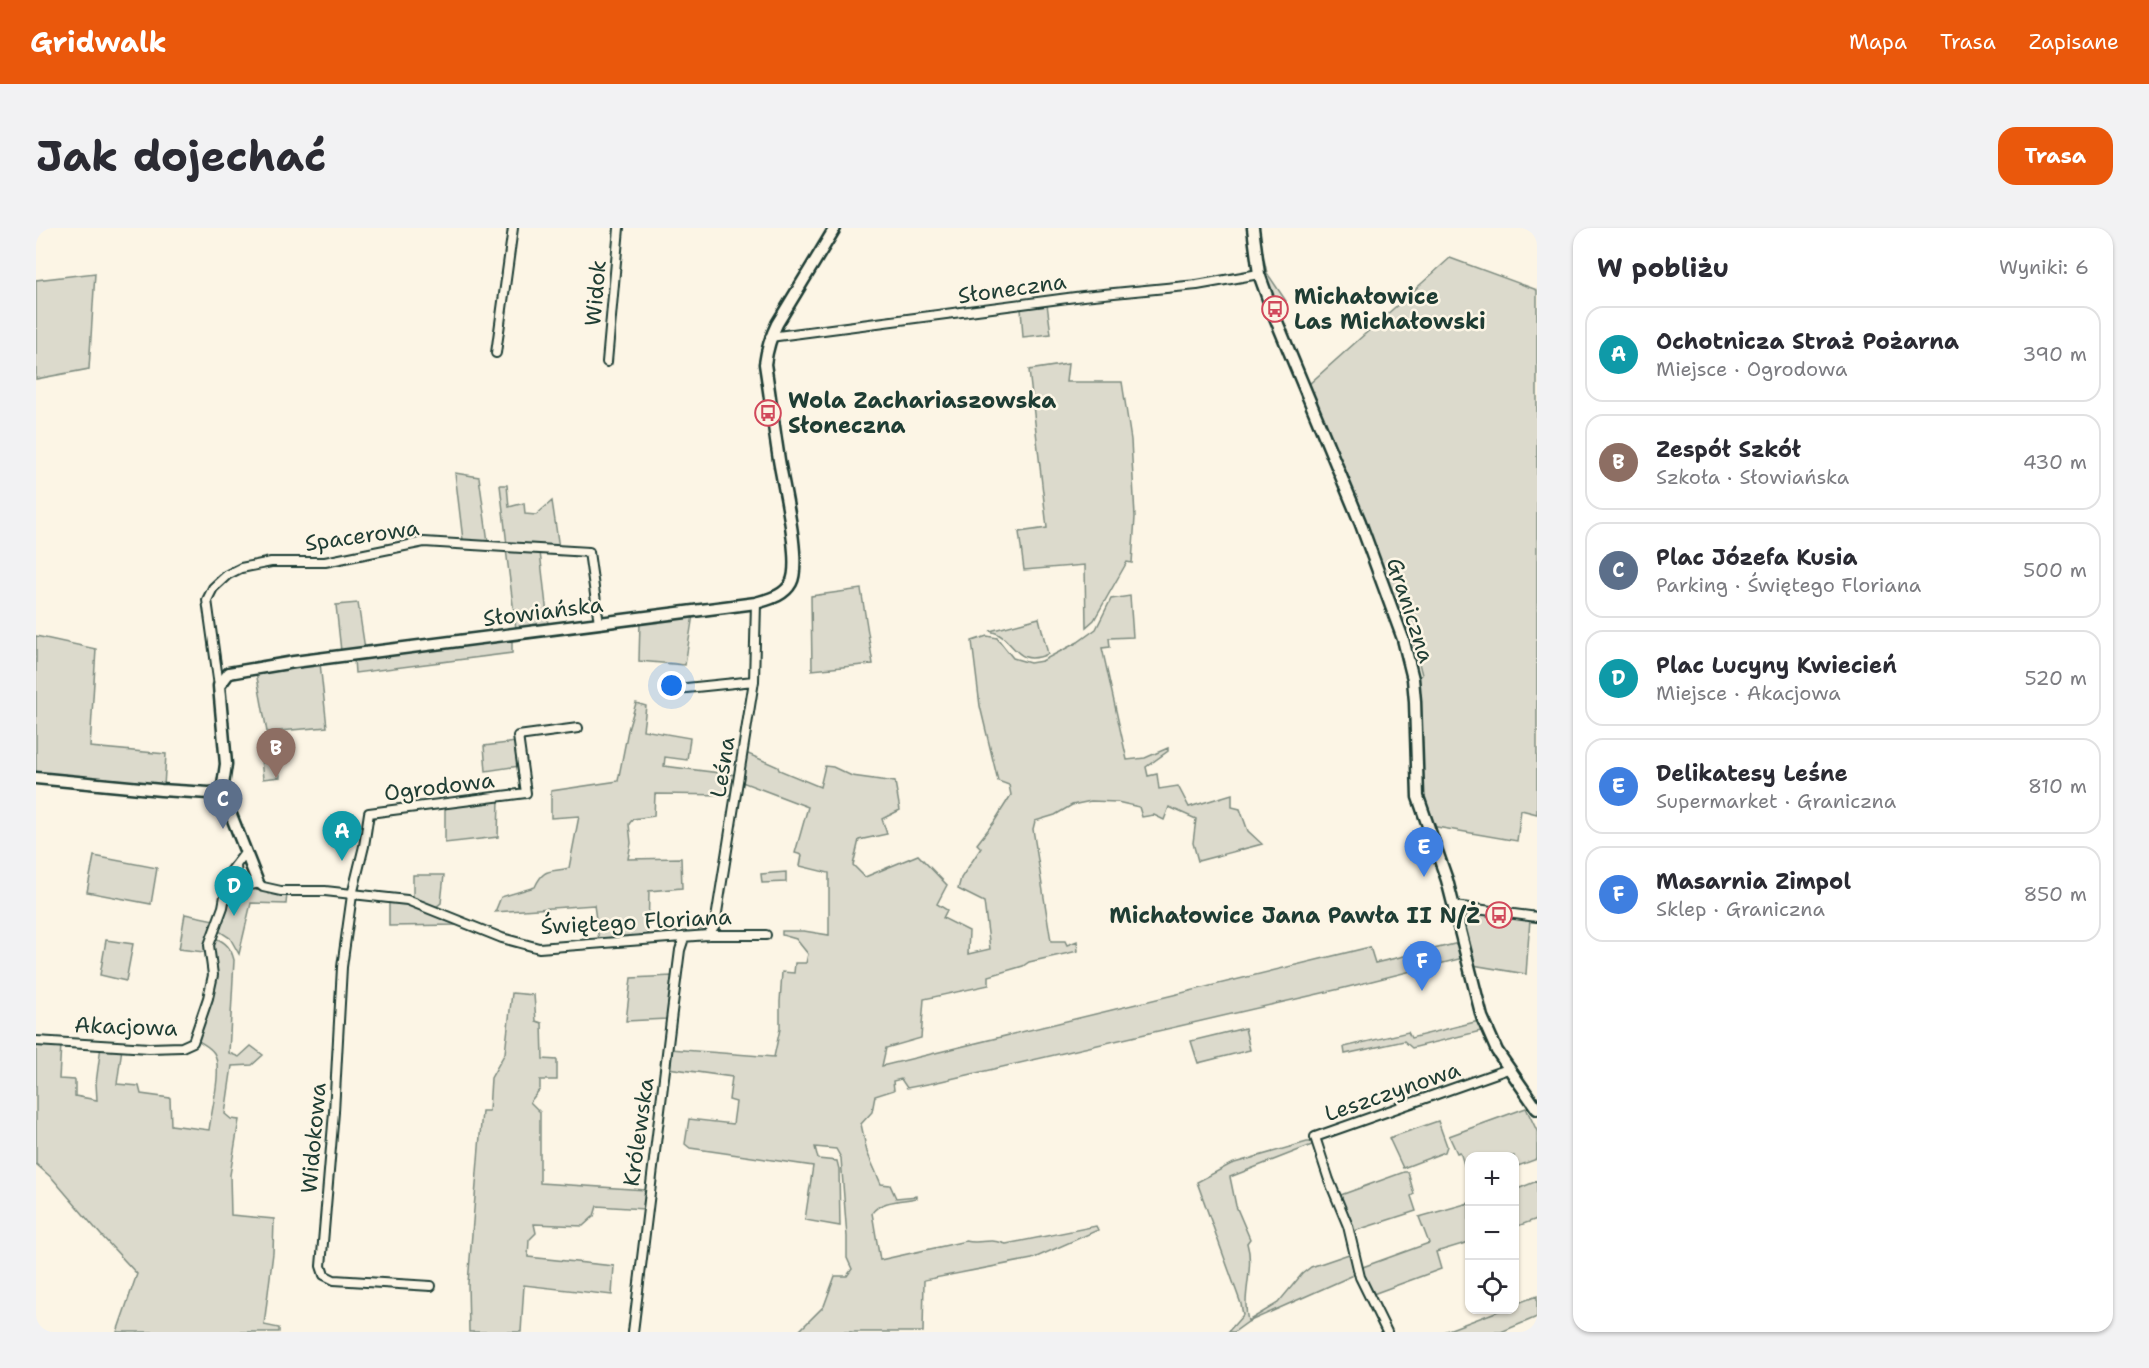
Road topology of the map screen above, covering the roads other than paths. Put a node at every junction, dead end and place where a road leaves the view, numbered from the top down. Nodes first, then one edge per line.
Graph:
1 (513, 228) edge
2 (619, 228) edge
3 (836, 228) edge
4 (1252, 228) edge
5 (1259, 274) junction
6 (770, 338) junction
7 (496, 353) dead end
8 (607, 362) dead end
9 (756, 603) junction
10 (599, 623) junction
11 (754, 681) junction
12 (219, 686) junction
13 (668, 690) dead end
14 (578, 728) dead end
15 (36, 778) edge
16 (222, 792) junction
17 (245, 853) junction
18 (236, 865) junction
19 (258, 882) junction
20 (226, 883) junction
21 (243, 885) junction
22 (352, 895) junction
23 (1454, 906) junction
24 (1537, 917) edge
25 (708, 934) junction
26 (766, 935) dead end
27 (684, 938) junction
28 (36, 1041) edge
29 (1508, 1069) junction
30 (1537, 1109) edge
31 (430, 1286) dead end
32 (633, 1332) edge
33 (1387, 1332) edge

1 - 7 street
2 - 8 street, Widok
3 - 6 street, Słowiańska
4 - 5 street, Graniczna
5 - 6 street, Słoneczna
5 - 23 street, Graniczna
6 - 9 street, Słowiańska
9 - 10 street, Słowiańska
9 - 11 street, Leśna
10 - 12 street, Słowiańska
10 - 12 street, Spacerowa
11 - 13 street
11 - 25 street, Leśna
12 - 16 street
14 - 22 street, Ogrodowa
15 - 16 street
16 - 17 street
17 - 18 street, Akacjowa
17 - 19 street
18 - 20 street, Akacjowa
18 - 21 street
19 - 21 street
19 - 22 street, Świętego Floriana
20 - 21 street
20 - 28 street, Akacjowa
22 - 27 street, Świętego Floriana
22 - 31 street, Widokowa
23 - 24 street
23 - 29 street, Graniczna
25 - 26 street, Świętego Floriana
25 - 27 street, Świętego Floriana
27 - 32 street, Królewska
29 - 30 street, Graniczna
29 - 33 street, Leszczynowa

